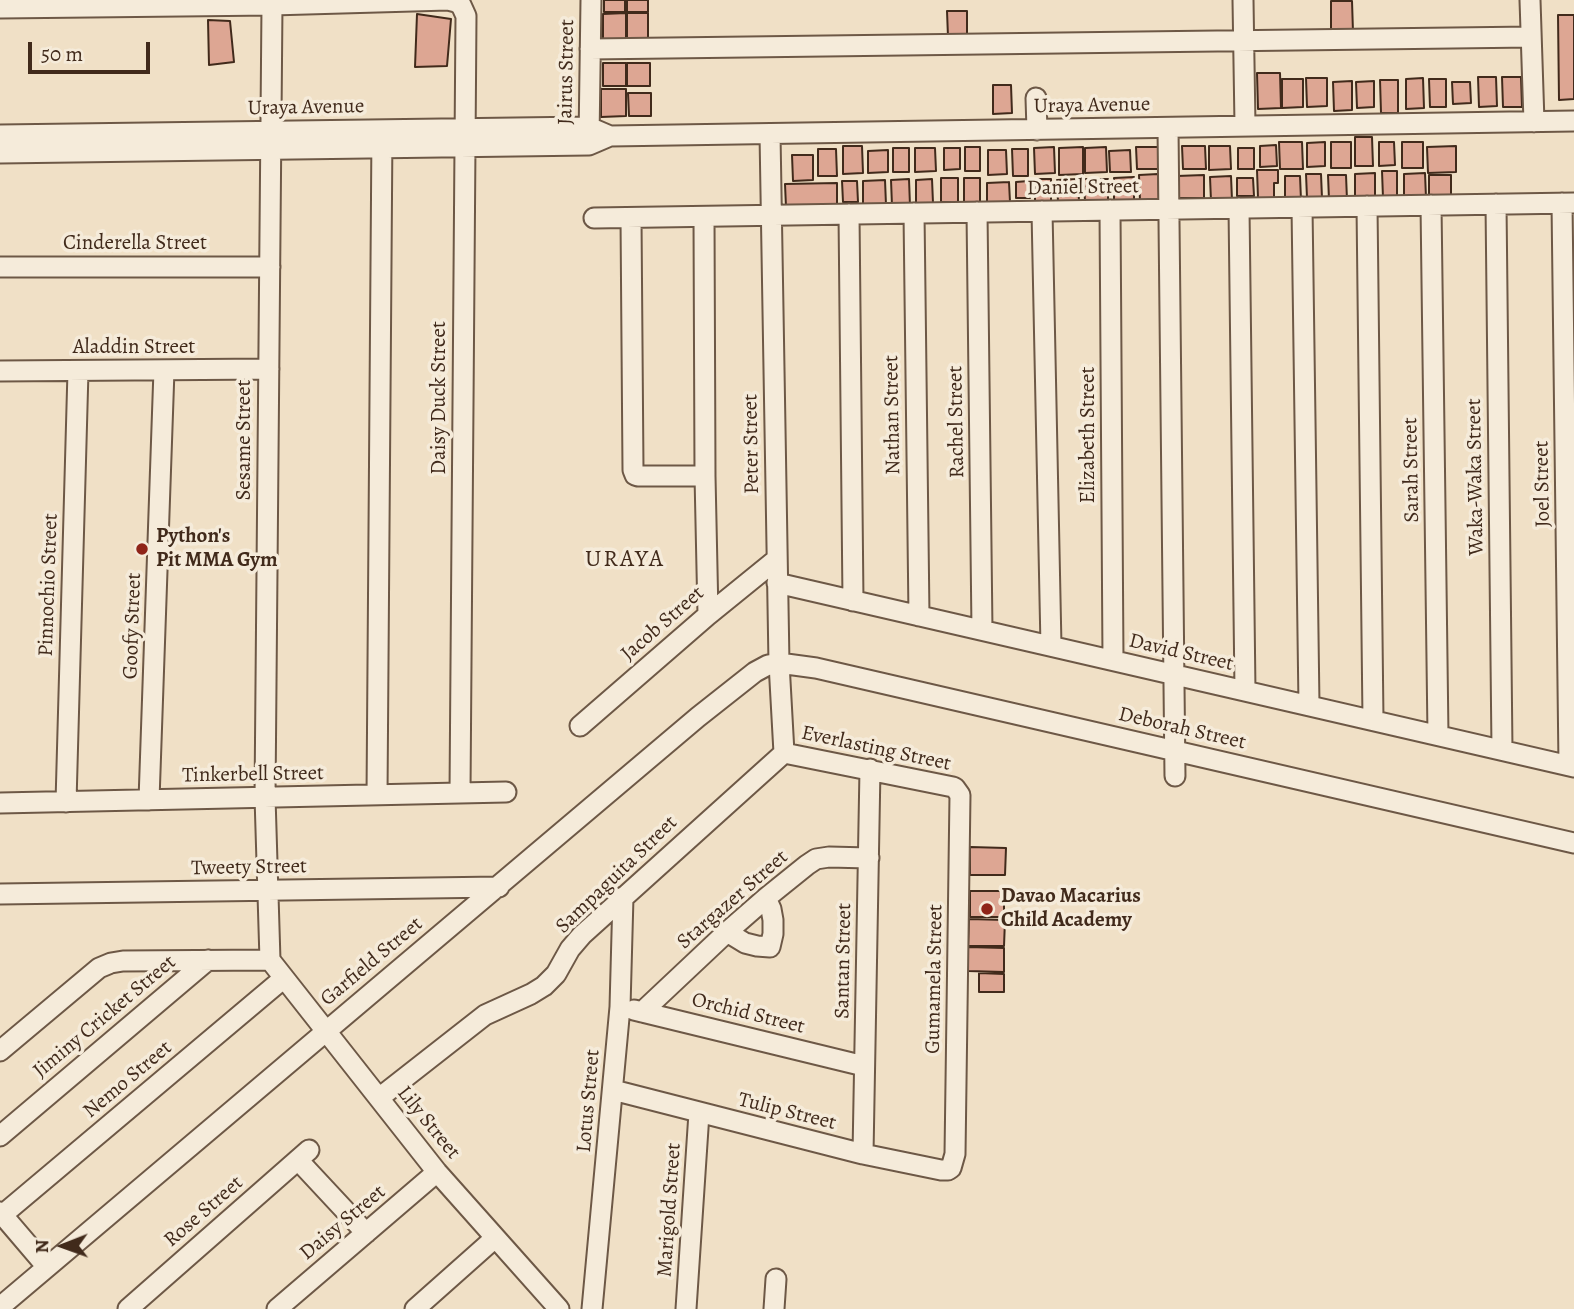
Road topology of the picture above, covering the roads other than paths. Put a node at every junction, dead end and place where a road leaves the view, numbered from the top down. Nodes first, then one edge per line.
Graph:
1 (591, 0) edge
2 (1243, 0) edge
3 (1530, 0) edge
4 (217, 3) edge
5 (272, 5) junction
6 (0, 8) edge
7 (1531, 37) junction
8 (1244, 40) junction
9 (590, 49) junction
10 (1036, 98) dead end
11 (1574, 121) edge
12 (1534, 122) junction
13 (1245, 125) junction
14 (1168, 128) junction
15 (1037, 130) junction
16 (0, 135) edge
17 (771, 135) junction
18 (589, 136) junction
19 (465, 137) junction
20 (382, 139) junction
21 (271, 140) junction
22 (129, 142) junction
23 (0, 153) edge
24 (1568, 203) edge
25 (1496, 204) junction
26 (1432, 205) junction
27 (1367, 206) junction
28 (1301, 207) junction
29 (1239, 208) junction
30 (1169, 209) junction
31 (1110, 210) junction
32 (1042, 211) junction
33 (977, 212) junction
34 (914, 213) junction
35 (849, 214) junction
36 (771, 215) junction
37 (704, 216) junction
38 (594, 218) dead end
39 (631, 218) junction
40 (0, 267) edge
41 (270, 267) junction
42 (269, 369) junction
43 (164, 370) junction
44 (78, 371) junction
45 (0, 372) edge
46 (705, 476) junction
47 (776, 559) junction
48 (777, 583) junction
49 (853, 601) junction
50 (708, 615) junction
51 (919, 616) junction
52 (982, 631) junction
53 (1051, 646) junction
54 (1113, 660) junction
55 (779, 663) junction
56 (1174, 674) junction
57 (1245, 691) junction
58 (1309, 705) junction
59 (1373, 720) junction
60 (580, 726) dead end
61 (1438, 735) junction
62 (1502, 750) junction
63 (1175, 751) junction
64 (784, 753) junction
65 (1572, 766) edge
66 (870, 769) junction
67 (1175, 776) dead end
68 (506, 792) dead end
69 (958, 792) joint
70 (460, 793) junction
71 (377, 795) junction
72 (265, 797) junction
73 (149, 800) junction
74 (66, 802) junction
75 (0, 803) edge
76 (1574, 843) edge
77 (869, 858) junction
78 (499, 887) junction
79 (268, 891) junction
80 (0, 894) edge
81 (623, 897) junction
82 (766, 898) junction
83 (727, 932) junction
84 (208, 960) junction
85 (270, 960) junction
86 (284, 978) junction
87 (620, 1007) junction
88 (642, 1012) junction
89 (326, 1030) junction
90 (0, 1051) edge
91 (864, 1066) junction
92 (612, 1090) junction
93 (379, 1098) junction
94 (699, 1113) junction
95 (0, 1136) edge
96 (863, 1154) junction
97 (951, 1168) joint
98 (438, 1172) junction
99 (1, 1215) edge
100 (366, 1233) junction
101 (495, 1238) junction
102 (47, 1267) junction
103 (776, 1279) dead end
104 (0, 1307) edge
105 (422, 1307) edge
106 (128, 1309) edge
107 (277, 1309) edge
108 (559, 1309) edge
109 (592, 1309) edge
110 (686, 1309) edge
111 (774, 1309) edge

1 - 9 street, Jairus Street
2 - 8 street
3 - 7 street
4 - 5 street
4 - 6 street
5 - 19 street, Daisy Duck Street
5 - 21 street, Sesame Street
7 - 8 street
7 - 12 street
8 - 9 street
8 - 13 street
9 - 18 street, Jairus Street
10 - 15 street
11 - 12 street, Uraya Avenue
12 - 13 street, Uraya Avenue
13 - 14 street, Uraya Avenue
14 - 15 street, Uraya Avenue
14 - 30 street
15 - 17 street, Uraya Avenue
16 - 22 street, Uraya Avenue
17 - 18 street, Uraya Avenue
17 - 36 street, Peter Street
18 - 19 street, Uraya Avenue
19 - 20 street, Uraya Avenue
19 - 70 street, Daisy Duck Street
20 - 21 street, Uraya Avenue
20 - 71 street
21 - 22 street, Uraya Avenue
21 - 41 street, Sesame Street
22 - 23 street, Uraya Avenue
24 - 25 street, Daniel Street
24 - 65 street, Joel Street
25 - 26 street, Daniel Street
25 - 62 street, Waka-Waka Street
26 - 27 street, Daniel Street
26 - 61 street, Sarah Street
27 - 28 street, Daniel Street
27 - 59 street
28 - 29 street, Daniel Street
28 - 58 street
29 - 30 street, Daniel Street
29 - 57 street
30 - 31 street, Daniel Street
30 - 56 street
31 - 32 street, Daniel Street
31 - 54 street, Elizabeth Street
32 - 33 street, Daniel Street
32 - 53 street
33 - 34 street, Daniel Street
33 - 52 street, Rachel Street
34 - 35 street, Daniel Street
34 - 51 street, Nathan Street
35 - 36 street, Daniel Street
35 - 49 street
36 - 37 street, Daniel Street
36 - 47 street, Peter Street
37 - 39 street, Daniel Street
37 - 46 street
38 - 39 street, Daniel Street
39 - 46 street
40 - 41 street, Cinderella Street
41 - 42 street, Sesame Street
42 - 43 street, Aladdin Street
42 - 72 street, Sesame Street
43 - 44 street, Aladdin Street
43 - 73 street, Goofy Street
44 - 45 street, Aladdin Street
44 - 74 street, Pinnochio Street
46 - 50 street
47 - 48 street, Peter Street
47 - 50 street, Jacob Street
48 - 49 street, David Street
48 - 55 street, Peter Street
49 - 51 street, David Street
50 - 60 street, Jacob Street
51 - 52 street, David Street
52 - 53 street, David Street
53 - 54 street, David Street
54 - 56 street, David Street
55 - 63 street, Deborah Street
55 - 64 street, Peter Street
55 - 78 street, Garfield Street
56 - 57 street, David Street
56 - 63 street
57 - 58 street, David Street
58 - 59 street, David Street
59 - 61 street, David Street
61 - 62 street, David Street
62 - 65 street, David Street
63 - 67 street
63 - 76 street, Deborah Street
64 - 66 street, Everlasting Street
64 - 81 street, Sampaguita Street
66 - 69 street, Everlasting Street
66 - 77 street, Santan Street
68 - 70 street, Tinkerbell Street
69 - 97 street, Gumamela Street
70 - 71 street, Tinkerbell Street
71 - 72 street, Tinkerbell Street
72 - 73 street, Tinkerbell Street
72 - 79 street, Sesame Street
73 - 74 street, Tinkerbell Street
74 - 75 street, Tinkerbell Street
77 - 82 street, Stargazer Street
77 - 91 street, Santan Street
78 - 79 street, Tweety Street
78 - 89 street, Garfield Street
79 - 80 street, Tweety Street
79 - 85 street, Sesame Street
81 - 87 street, Lotus Street
81 - 93 street, Sampaguita Street
82 - 83 street, Stargazer Street
82 - 83 street
83 - 88 street, Stargazer Street
84 - 85 street
84 - 90 street
84 - 95 street, Jiminy Cricket Street
85 - 86 street, Lily Street
86 - 89 street, Lily Street
86 - 99 street, Nemo Street
87 - 88 street, Orchid Street
87 - 92 street, Lotus Street
88 - 91 street, Orchid Street
89 - 93 street, Lily Street
89 - 102 street, Garfield Street
91 - 96 street, Santan Street
92 - 94 street, Tulip Street
92 - 109 street, Lotus Street
93 - 98 street, Lily Street
94 - 96 street, Tulip Street
94 - 110 street, Marigold Street
96 - 97 street, Tulip Street
98 - 100 street, Daisy Street
98 - 101 street, Lily Street
99 - 102 street
100 - 106 street, Rose Street
100 - 107 street, Daisy Street
101 - 105 street
101 - 108 street, Lily Street
102 - 104 street, Garfield Street
103 - 111 street

